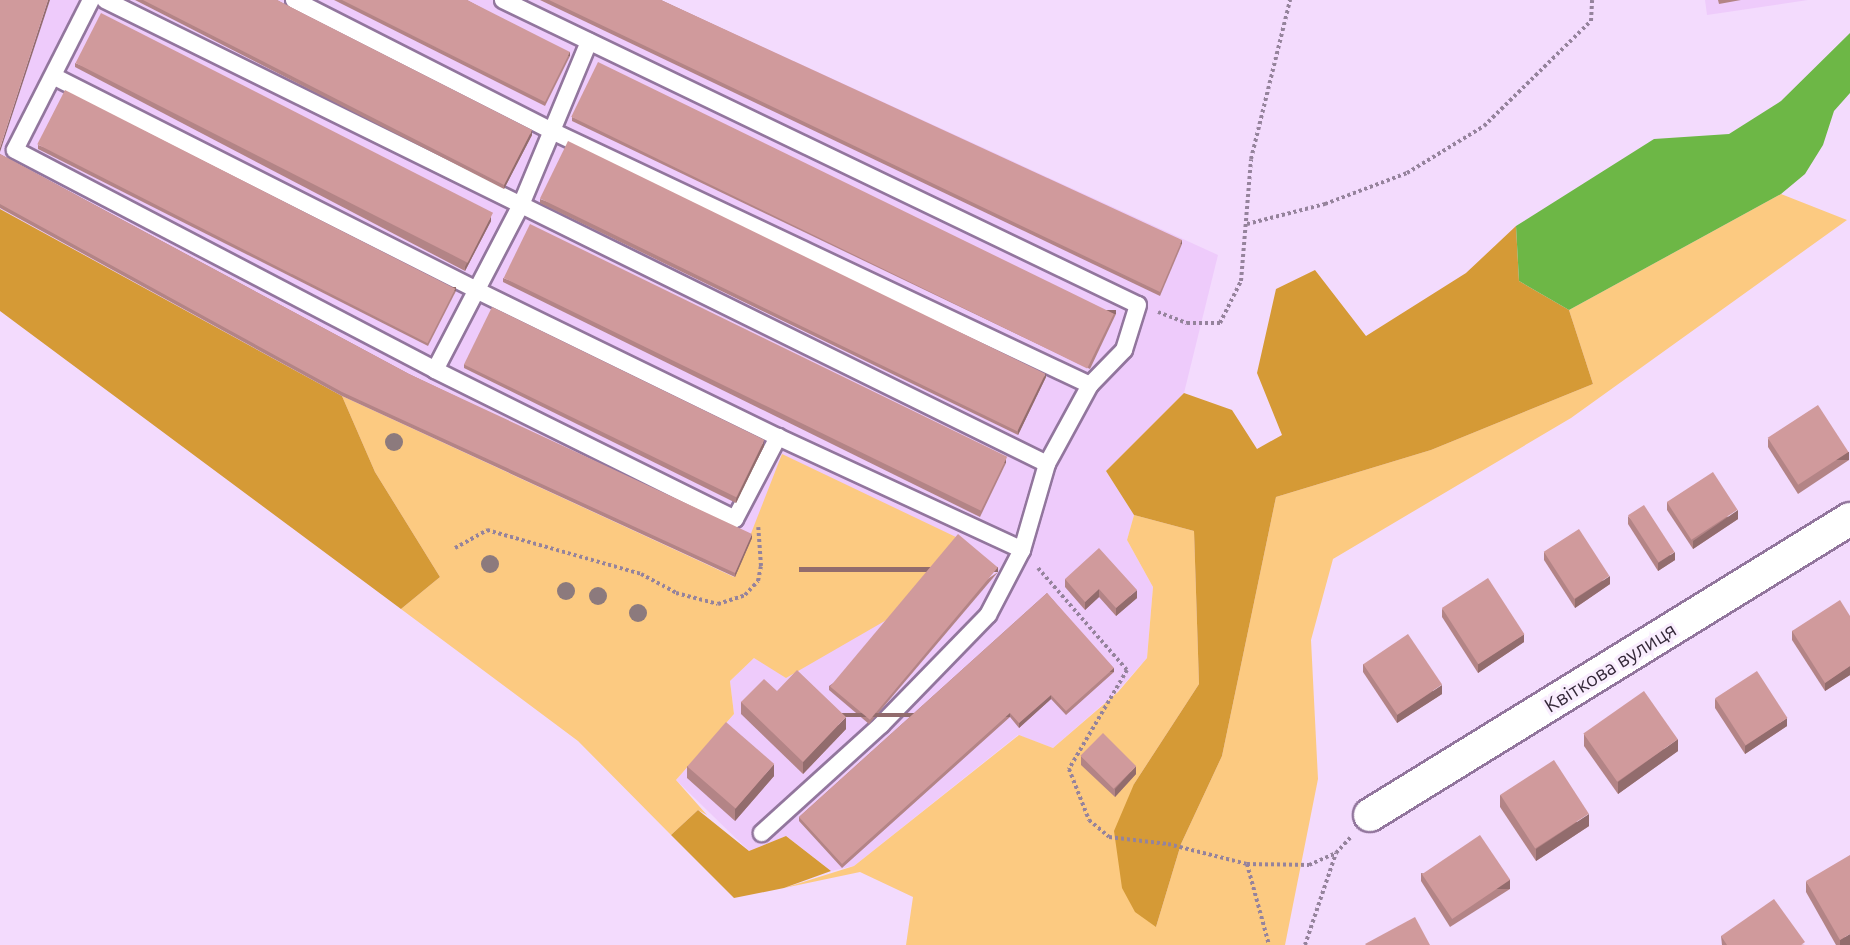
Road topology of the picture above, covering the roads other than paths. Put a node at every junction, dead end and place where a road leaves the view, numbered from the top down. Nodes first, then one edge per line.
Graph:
1 (91, 0) edge
2 (105, 0) edge
3 (294, 0) edge
4 (503, 0) edge
5 (589, 42) junction
6 (52, 76) junction
7 (552, 131) junction
8 (521, 205) junction
9 (477, 290) junction
10 (435, 370) junction
11 (1090, 385) junction
12 (778, 437) junction
13 (1047, 464) junction
14 (1850, 519) edge
15 (1022, 550) junction
16 (1370, 815) road end
17 (762, 833) dead end

1 - 6 lane
2 - 8 lane
3 - 7 lane
4 - 5 lane
5 - 7 lane
5 - 11 lane
6 - 9 lane
6 - 10 lane
7 - 8 lane
7 - 11 lane
8 - 9 lane
8 - 13 lane
9 - 10 lane
9 - 12 lane
10 - 12 lane
11 - 13 lane
12 - 15 lane
13 - 15 lane
14 - 16 street, Квіткова вулиця
15 - 17 lane

